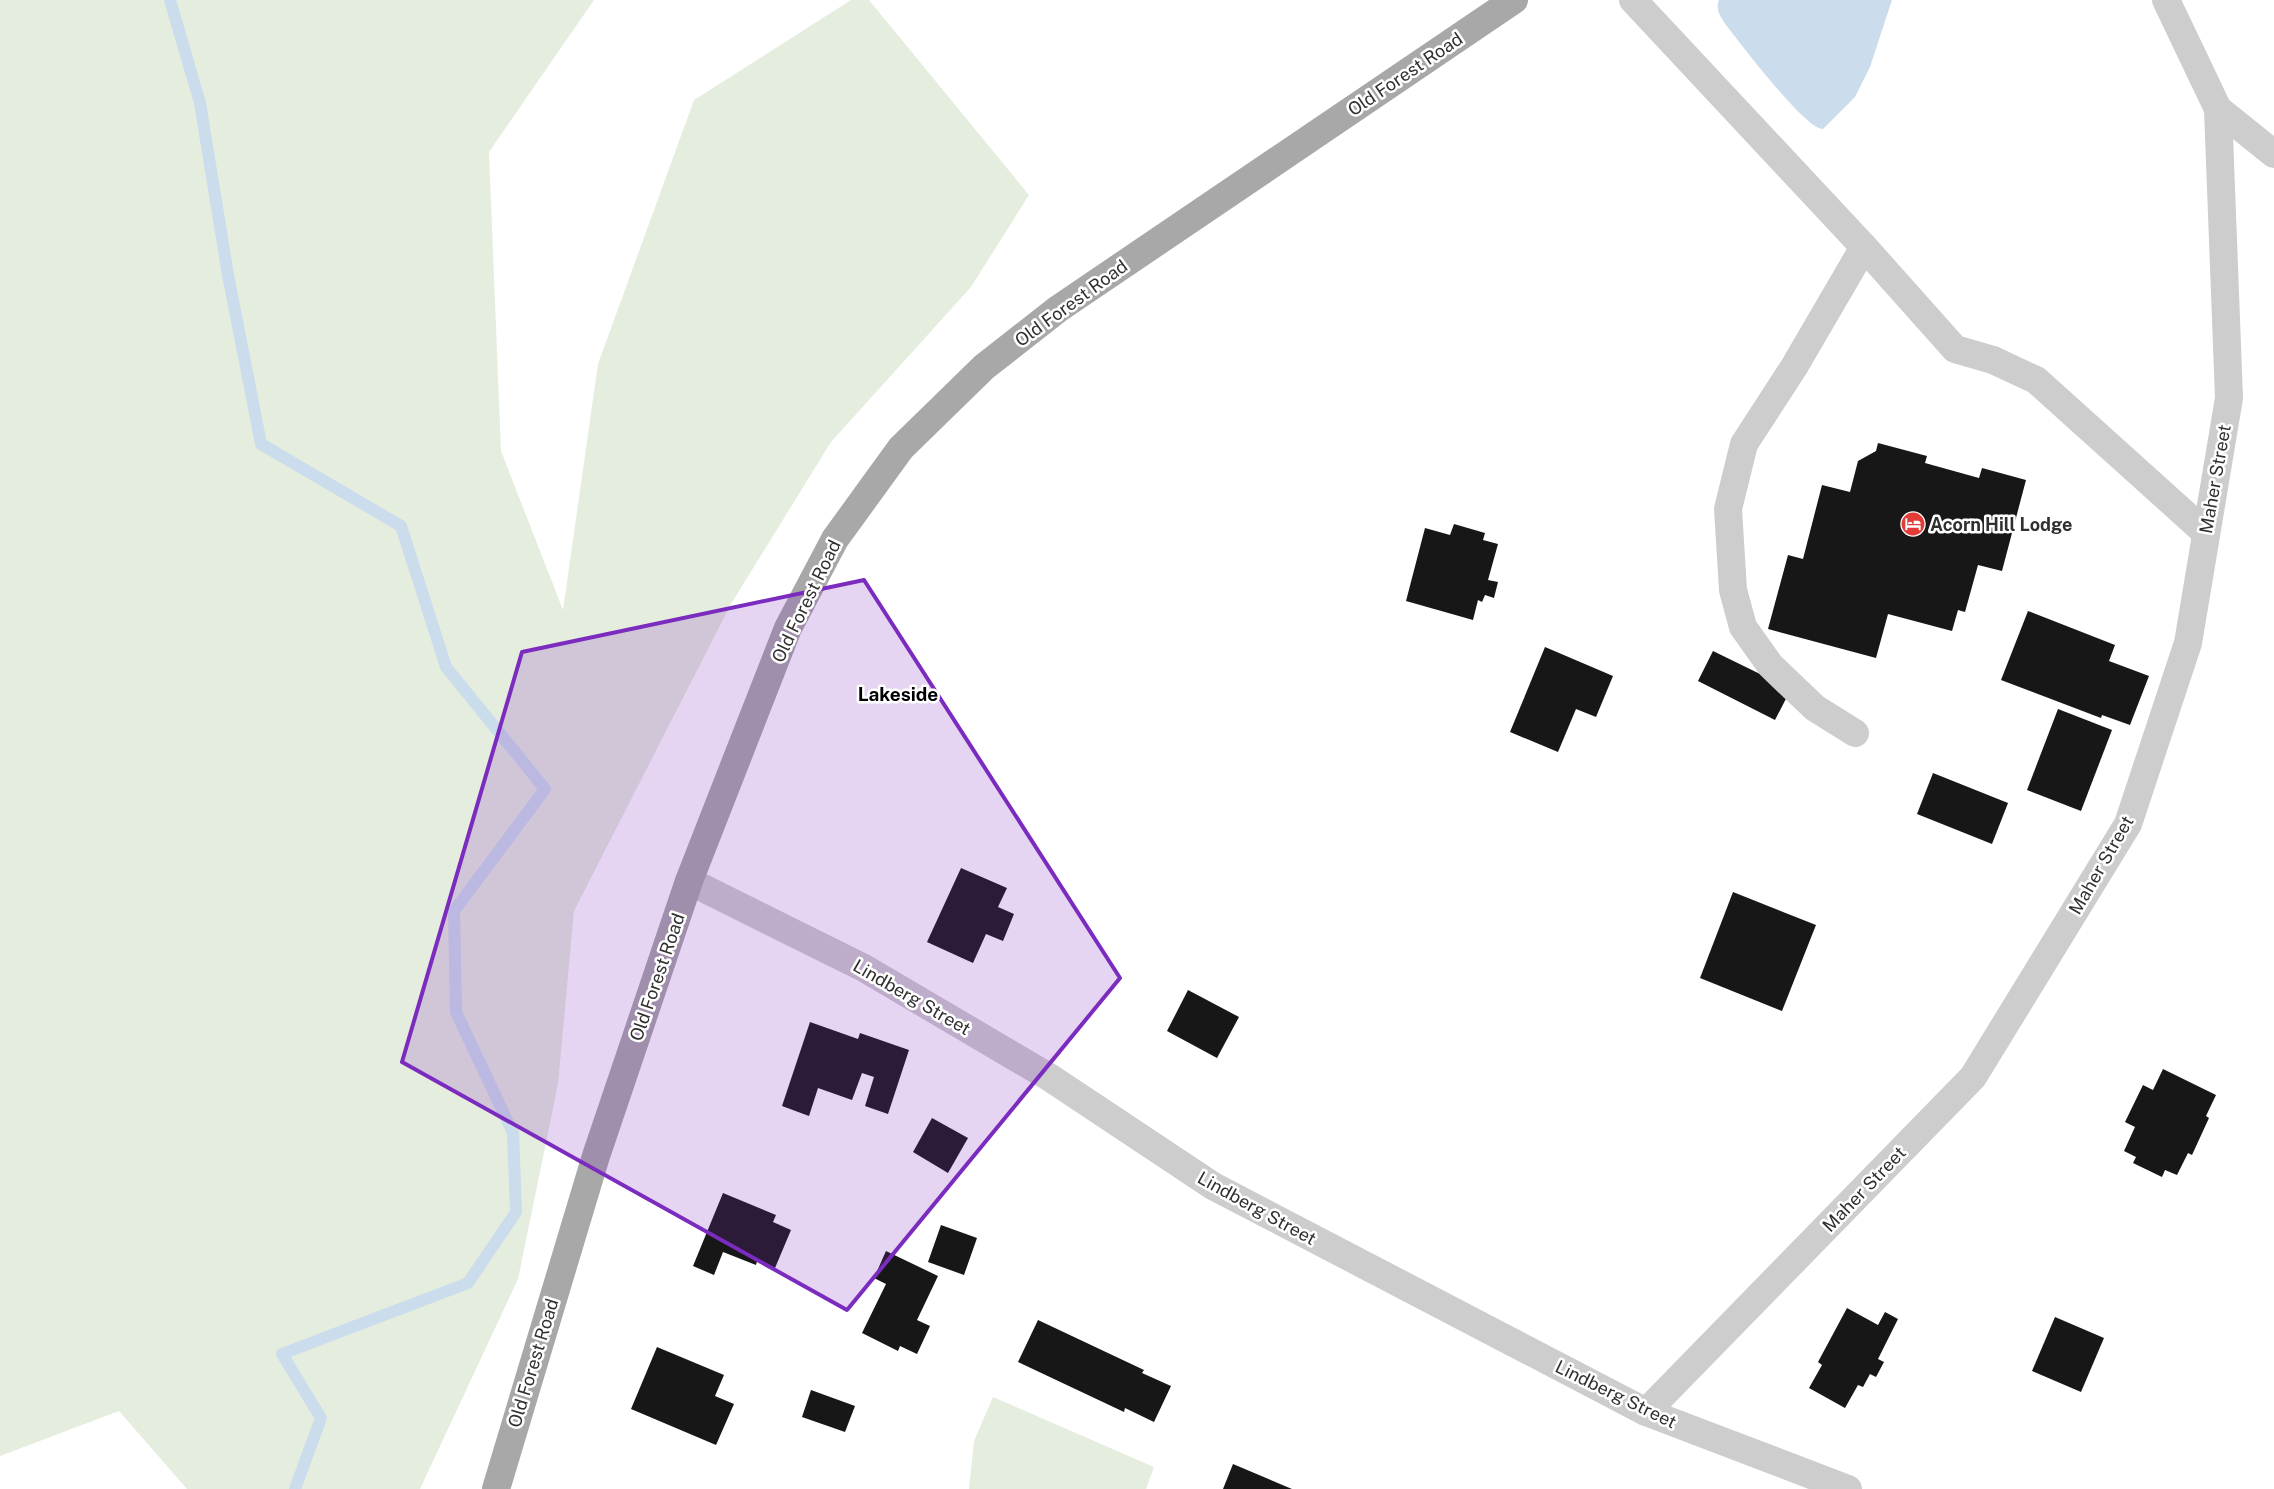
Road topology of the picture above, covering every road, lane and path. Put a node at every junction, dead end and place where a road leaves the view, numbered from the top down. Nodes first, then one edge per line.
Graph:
1 (1514, 0) edge
2 (1633, 0) edge
3 (2166, 0) edge
4 (2218, 109) junction
5 (2274, 154) edge
6 (1864, 247) junction
7 (2206, 534) junction
8 (1855, 733) dead end
9 (689, 881) junction
10 (1646, 1412) junction
11 (496, 1489) edge
12 (1848, 1489) edge

1 - 9 main road, Old Forest Road
2 - 6 street
3 - 4 street
4 - 5 street
4 - 7 street, Maher Street
6 - 7 street
6 - 8 street
7 - 10 street, Maher Street
9 - 10 street, Lindberg Street
9 - 11 main road, Old Forest Road
10 - 12 street, Lindberg Street

